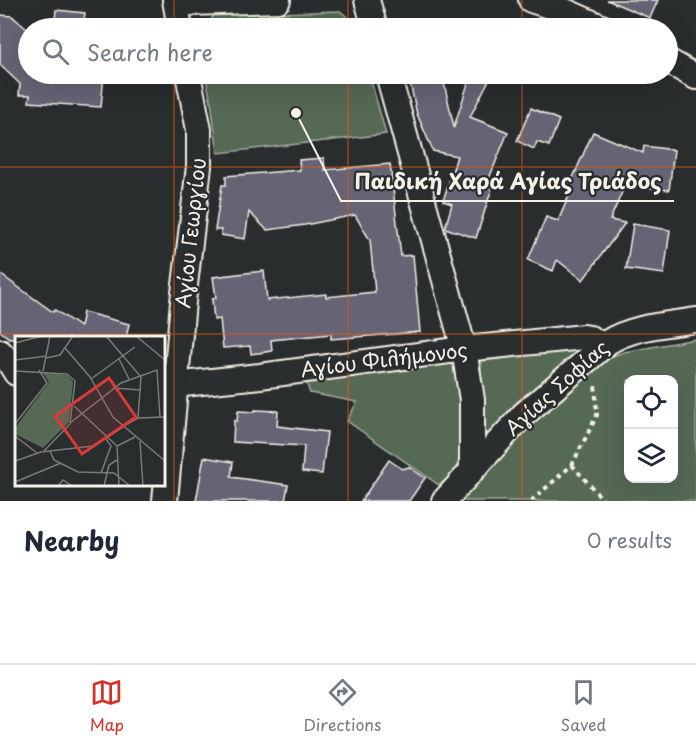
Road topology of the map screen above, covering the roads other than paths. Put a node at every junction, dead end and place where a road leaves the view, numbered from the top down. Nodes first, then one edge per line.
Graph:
1 (175, 0) edge
2 (183, 0) edge
3 (278, 0) edge
4 (367, 0) edge
5 (531, 0) edge
6 (178, 18) edge
7 (372, 18) edge
8 (581, 18) edge
9 (678, 67) edge
10 (696, 77) edge
11 (190, 84) edge
12 (391, 84) edge
13 (696, 320) edge
14 (464, 349) junction
15 (0, 352) edge
16 (596, 352) junction
17 (15, 371) edge
18 (0, 384) edge
19 (15, 385) edge
20 (170, 386) edge
21 (472, 469) junction
22 (165, 501) edge
23 (444, 501) edge

1 - 6 street
2 - 3 street
4 - 7 street
5 - 8 street
9 - 10 street
11 - 20 street, Αγίου Γεωργίου
12 - 14 street
13 - 16 street, Αγίας Σοφίας
14 - 16 street, Αγίου Φιλήμονος
14 - 20 street, Αγίου Φιλήμονος
14 - 21 street
15 - 17 street
16 - 21 street, Αγίας Σοφίας
18 - 19 street
20 - 22 street, Αγίου Γεωργίου
21 - 23 street, Αγίας Σοφίας

